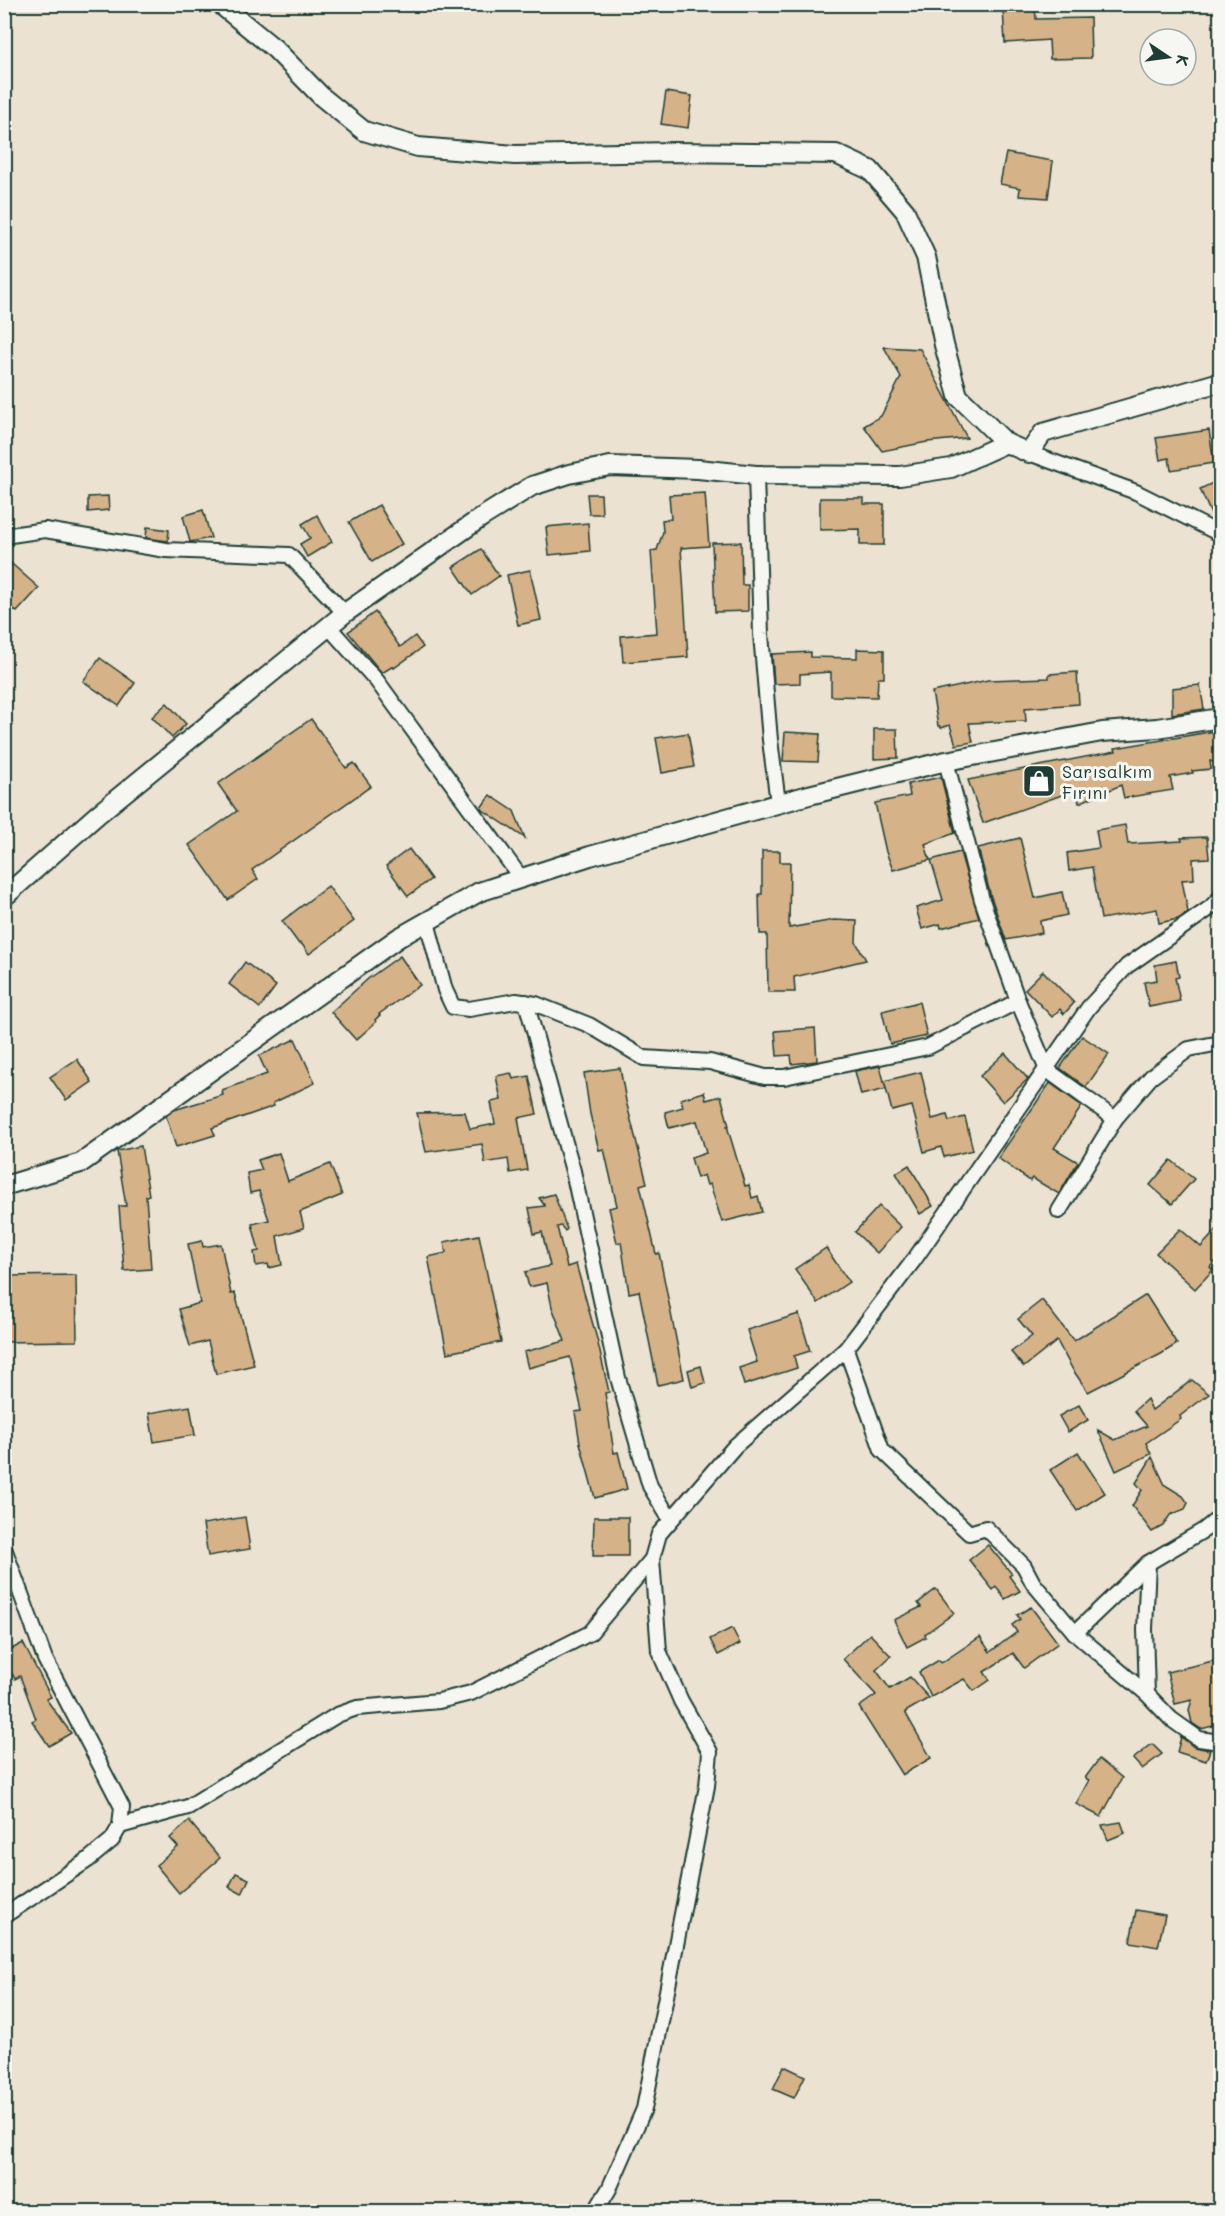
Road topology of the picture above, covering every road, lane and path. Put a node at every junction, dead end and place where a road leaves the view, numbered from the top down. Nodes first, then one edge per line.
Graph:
1 (220, 4) edge
2 (1221, 382) edge
3 (1006, 443) junction
4 (1029, 453) junction
5 (756, 475) junction
6 (1221, 534) edge
7 (4, 536) edge
8 (345, 613) junction
9 (328, 626) junction
10 (1221, 718) edge
11 (946, 760) junction
12 (778, 803) junction
13 (521, 878) junction
14 (4, 897) edge
15 (1221, 898) edge
16 (427, 922) junction
17 (1017, 1001) junction
18 (526, 1002) junction
19 (1221, 1043) edge
20 (1047, 1070) junction
21 (1115, 1119) junction
22 (4, 1186) edge
23 (1059, 1211) dead end
24 (846, 1349) junction
25 (1221, 1517) edge
26 (670, 1519) junction
27 (4, 1548) edge
28 (652, 1559) junction
29 (1148, 1563) junction
30 (1075, 1633) junction
31 (1147, 1694) junction
32 (1221, 1742) edge
33 (120, 1826) junction
34 (4, 1916) edge
35 (595, 2211) edge

1 - 3 street
2 - 4 street
3 - 4 street
3 - 5 street
4 - 6 street
5 - 8 street
5 - 12 street
7 - 8 street
8 - 9 street
9 - 13 street
9 - 14 street
10 - 11 street
11 - 12 street
11 - 17 street
12 - 13 street
13 - 16 street
15 - 20 street
16 - 18 street
16 - 22 street
17 - 18 street
17 - 20 street
18 - 26 street
19 - 21 street
20 - 21 street
20 - 24 street
21 - 23 street
24 - 26 street
24 - 30 street
25 - 29 street
26 - 28 street
27 - 33 street
28 - 33 street
28 - 35 street
29 - 30 street
29 - 31 street
30 - 31 street
31 - 32 street
33 - 34 street

